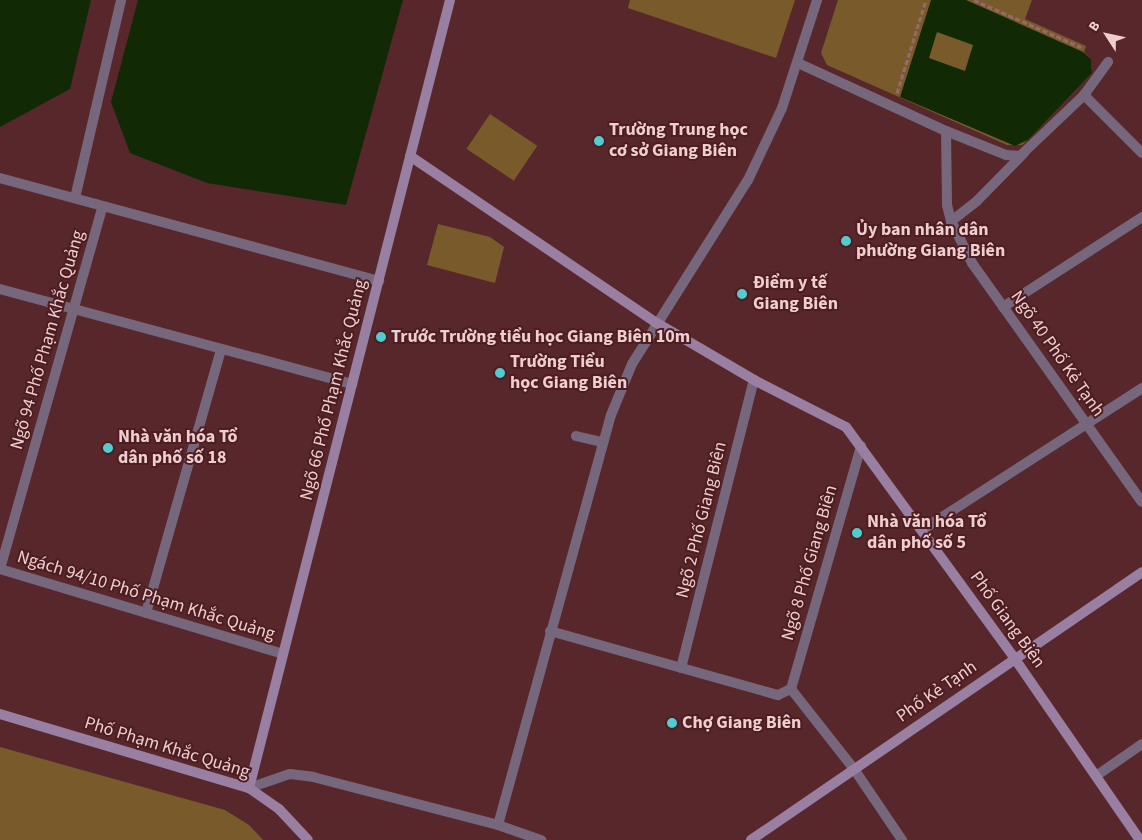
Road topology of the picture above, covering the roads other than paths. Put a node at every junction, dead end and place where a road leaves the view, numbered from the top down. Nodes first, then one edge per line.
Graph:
1 (120, 0) edge
2 (450, 0) edge
3 (817, 0) edge
4 (1108, 62) dead end
5 (798, 63) junction
6 (1084, 95) junction
7 (946, 131) junction
8 (1024, 152) junction
9 (1142, 153) edge
10 (410, 156) junction
11 (0, 178) edge
12 (75, 198) junction
13 (103, 206) junction
14 (1142, 217) edge
15 (951, 221) junction
16 (378, 281) junction
17 (0, 288) edge
18 (1003, 307) junction
19 (74, 308) junction
20 (657, 323) junction
21 (221, 349) junction
22 (754, 380) junction
23 (352, 384) junction
24 (1142, 388) edge
25 (1086, 424) junction
26 (576, 436) dead end
27 (603, 442) junction
28 (861, 446) junction
29 (1142, 502) edge
30 (922, 530) junction
31 (0, 569) edge
32 (1142, 572) edge
33 (146, 613) junction
34 (550, 631) junction
35 (283, 654) junction
36 (1015, 658) junction
37 (681, 668) junction
38 (791, 689) junction
39 (0, 714) edge
40 (1142, 744) edge
41 (854, 769) junction
42 (1096, 776) junction
43 (249, 788) junction
44 (498, 825) junction
45 (308, 840) edge
46 (541, 840) edge
47 (752, 840) edge
48 (902, 840) edge
49 (1140, 840) edge

1 - 12 street
2 - 10 street, Ngõ 66 Phố Phạm Khắc Quảng
3 - 5 street
4 - 6 street
5 - 7 street
5 - 20 street
6 - 8 street
6 - 9 street
7 - 8 street
7 - 15 street, Ngõ 40 Phố Kẻ Tạnh
8 - 15 street
10 - 16 street, Ngõ 66 Phố Phạm Khắc Quảng
10 - 20 street, Phố Giang Biên
11 - 12 street
12 - 13 street
13 - 16 street
13 - 19 street, Ngõ 94 Phố Phạm Khắc Quảng
14 - 18 street
15 - 18 street, Ngõ 40 Phố Kẻ Tạnh
16 - 23 street, Ngõ 66 Phố Phạm Khắc Quảng
17 - 19 street
18 - 25 street, Ngõ 40 Phố Kẻ Tạnh
19 - 21 street
19 - 31 street, Ngõ 94 Phố Phạm Khắc Quảng
20 - 22 street, Phố Giang Biên
20 - 27 street
21 - 23 street
21 - 33 street
22 - 28 street, Phố Giang Biên
22 - 37 street, Ngõ 2 Phố Giang Biên
23 - 35 street, Ngõ 66 Phố Phạm Khắc Quảng
24 - 25 street
25 - 29 street, Ngõ 40 Phố Kẻ Tạnh
25 - 30 street
26 - 27 street
27 - 34 street
28 - 30 street, Phố Giang Biên
28 - 38 street, Ngõ 8 Phố Giang Biên
30 - 36 street, Phố Giang Biên
31 - 33 street, Ngách 94/10 Phố Phạm Khắc Quảng
32 - 36 street, Phố Kẻ Tạnh
33 - 35 street, Ngách 94/10 Phố Phạm Khắc Quảng
34 - 37 street
34 - 44 street
35 - 43 street, Ngõ 66 Phố Phạm Khắc Quảng
36 - 41 street, Phố Kẻ Tạnh
36 - 42 street, Phố Giang Biên
37 - 38 street
38 - 41 street
39 - 43 street, Phố Phạm Khắc Quảng
40 - 42 street
41 - 47 street, Phố Kẻ Tạnh
41 - 48 street
42 - 49 street, Phố Giang Biên
43 - 44 street
43 - 45 street, Phố Phạm Khắc Quảng
44 - 46 street

